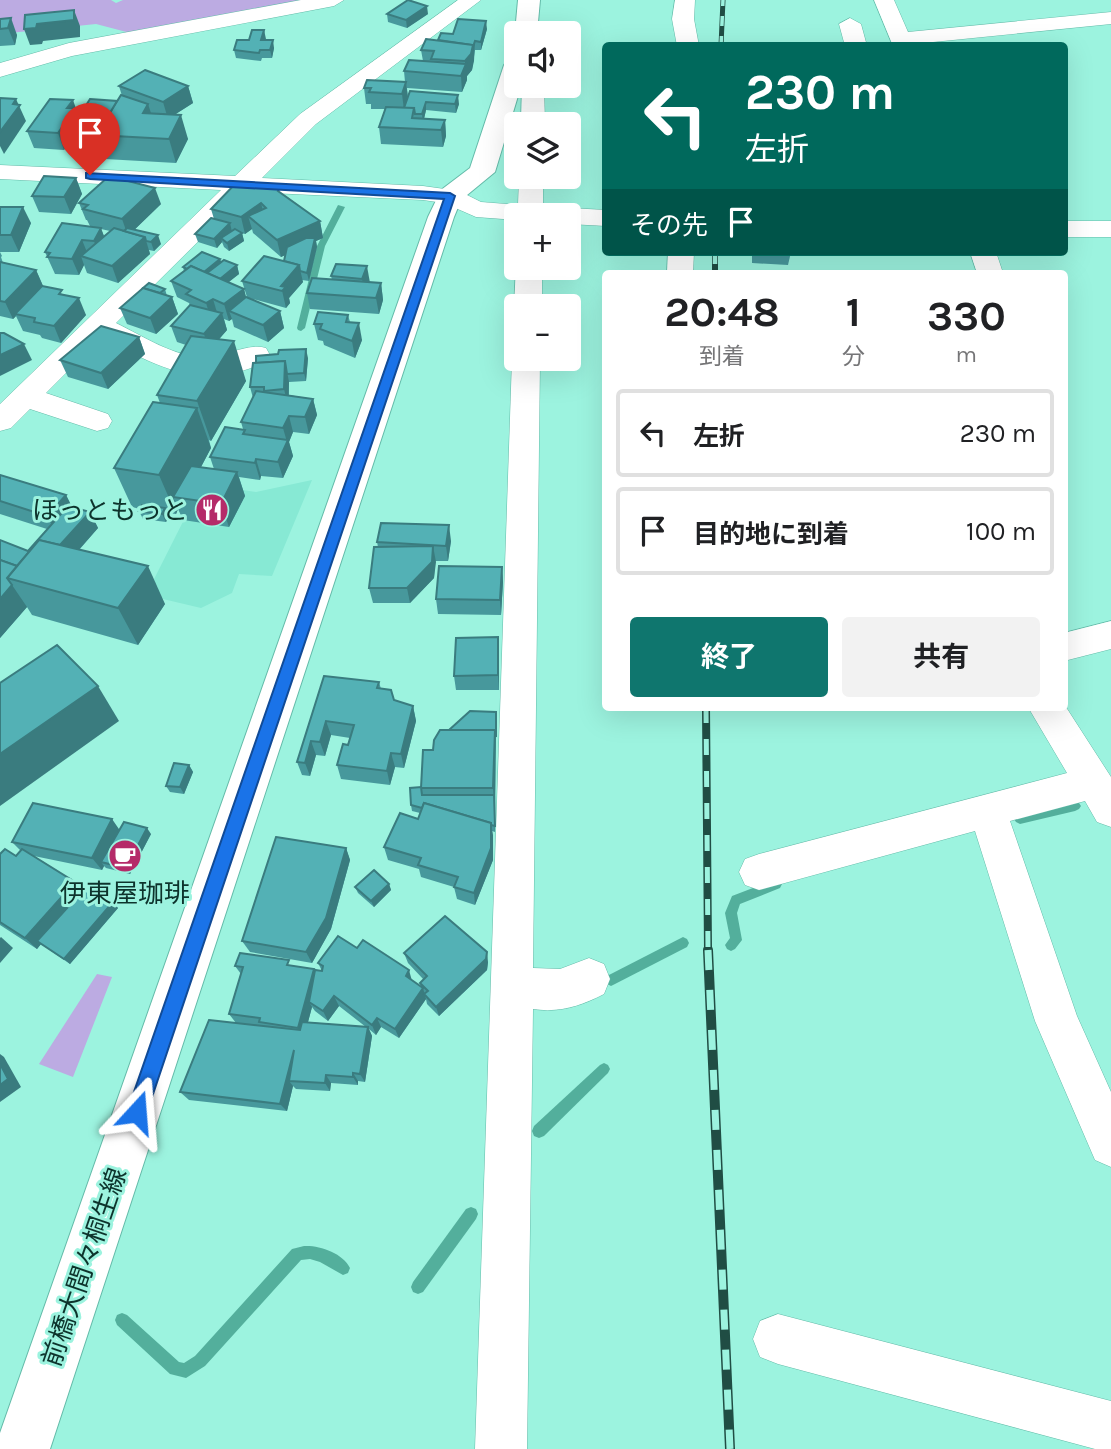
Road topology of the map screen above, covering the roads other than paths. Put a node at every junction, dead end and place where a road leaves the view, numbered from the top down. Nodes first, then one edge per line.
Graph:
1 (471, 0) edge
2 (528, 0) edge
3 (685, 0) edge
4 (884, 0) edge
5 (322, 1) edge
6 (1111, 18) edge
7 (527, 21) edge
8 (850, 24) dead end
9 (687, 42) edge
10 (855, 42) edge
11 (902, 42) edge
12 (69, 50) junction
13 (0, 56) edge
14 (0, 70) edge
15 (506, 98) edge
16 (0, 172) edge
17 (243, 184) junction
18 (450, 196) junction
19 (504, 212) edge
20 (602, 214) edge
21 (581, 215) edge
22 (1068, 229) edge
23 (1111, 229) edge
24 (97, 326) junction
25 (256, 355) edge
26 (526, 371) edge
27 (19, 392) edge
28 (0, 421) edge
29 (97, 421) dead end
30 (1111, 635) edge
31 (1068, 646) edge
32 (1048, 711) edge
33 (1102, 797) edge
34 (988, 810) junction
35 (759, 872) dead end
36 (589, 979) dead end
37 (511, 985) junction
38 (1111, 1144) edge
39 (778, 1339) dead end
40 (1111, 1427) edge
41 (22, 1449) edge
42 (501, 1449) edge

1 - 17 street
2 - 7 main road
3 - 9 street
4 - 11 street
5 - 12 street
6 - 11 street
8 - 10 street
12 - 13 street
12 - 14 street
15 - 18 main road
16 - 17 street
17 - 18 street
17 - 24 street
18 - 19 street
18 - 41 main road, 前橋大間々桐生線
20 - 21 street
22 - 23 street
24 - 25 street
24 - 27 street
26 - 37 street
27 - 28 street
27 - 29 street
30 - 31 street
32 - 33 street
33 - 34 street
34 - 35 street
34 - 38 street
36 - 37 street
37 - 42 street
39 - 40 street

